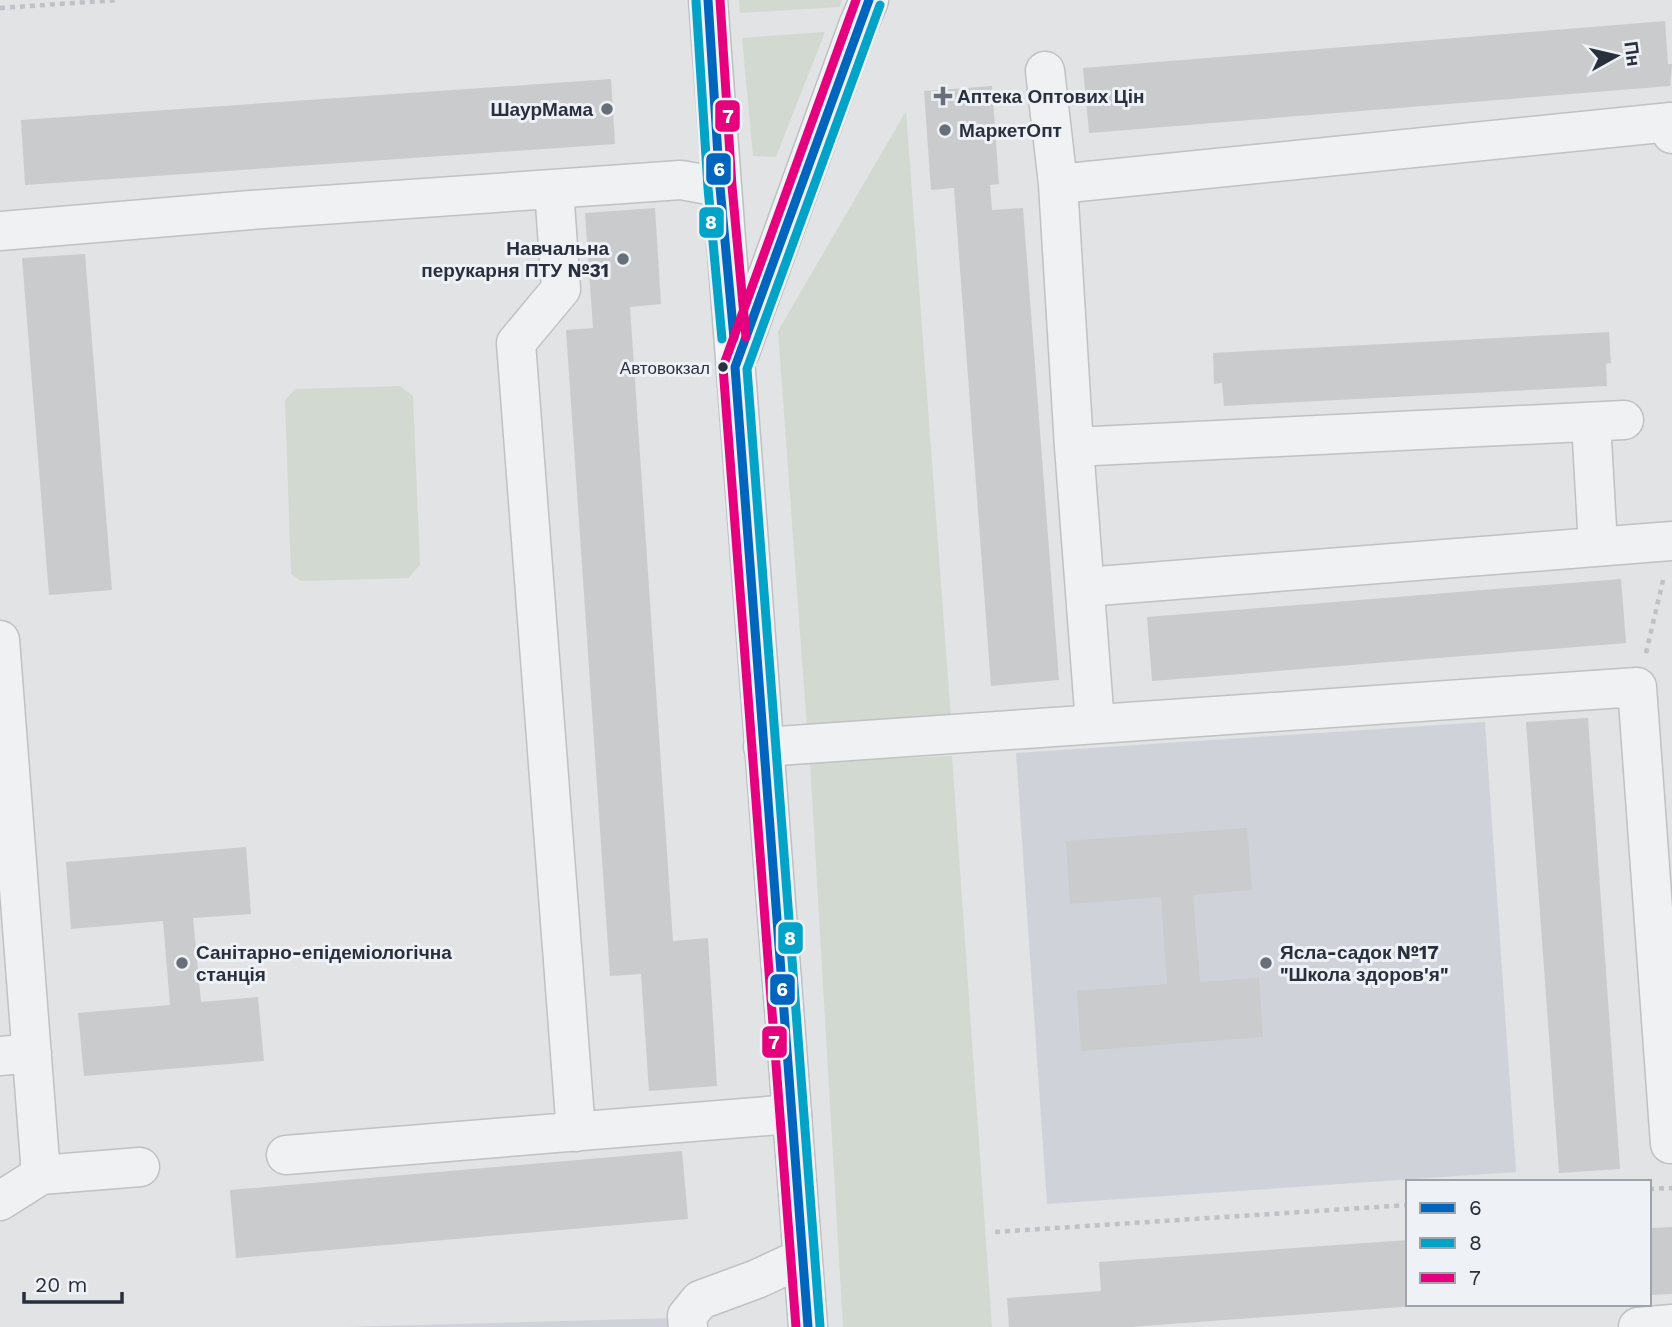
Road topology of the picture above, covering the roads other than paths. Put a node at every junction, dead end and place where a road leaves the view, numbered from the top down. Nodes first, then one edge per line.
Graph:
1 (708, 0) edge
2 (869, 0) edge
3 (1045, 71) dead end
4 (1672, 134) edge
5 (1058, 184) junction
6 (720, 187) junction
7 (554, 189) junction
8 (0, 231) edge
9 (735, 367) junction
10 (1074, 447) junction
11 (1598, 546) junction
12 (1669, 556) edge
13 (1085, 587) junction
14 (0, 640) edge
15 (1095, 724) junction
16 (763, 747) junction
17 (5, 772) edge
18 (16, 1054) edge
19 (792, 1114) junction
20 (576, 1132) junction
21 (1670, 1144) edge
22 (286, 1155) dead end
23 (140, 1167) dead end
24 (41, 1175) junction
25 (0, 1201) edge
26 (802, 1258) junction
27 (1672, 1324) edge
28 (688, 1327) edge
29 (808, 1327) edge
30 (1638, 1327) edge

1 - 6 main road
2 - 9 main road
3 - 5 lane
4 - 5 lane
5 - 10 lane
6 - 7 lane
6 - 9 main road
7 - 8 lane
7 - 20 lane
9 - 16 main road
10 - 11 lane
10 - 13 lane
11 - 12 lane
11 - 13 lane
13 - 15 lane
14 - 17 lane
15 - 16 lane
15 - 21 lane
16 - 19 main road
17 - 18 lane
18 - 24 lane
19 - 20 lane
19 - 26 main road
20 - 22 lane
23 - 24 lane
24 - 25 lane
26 - 28 lane
26 - 29 main road
27 - 30 lane

